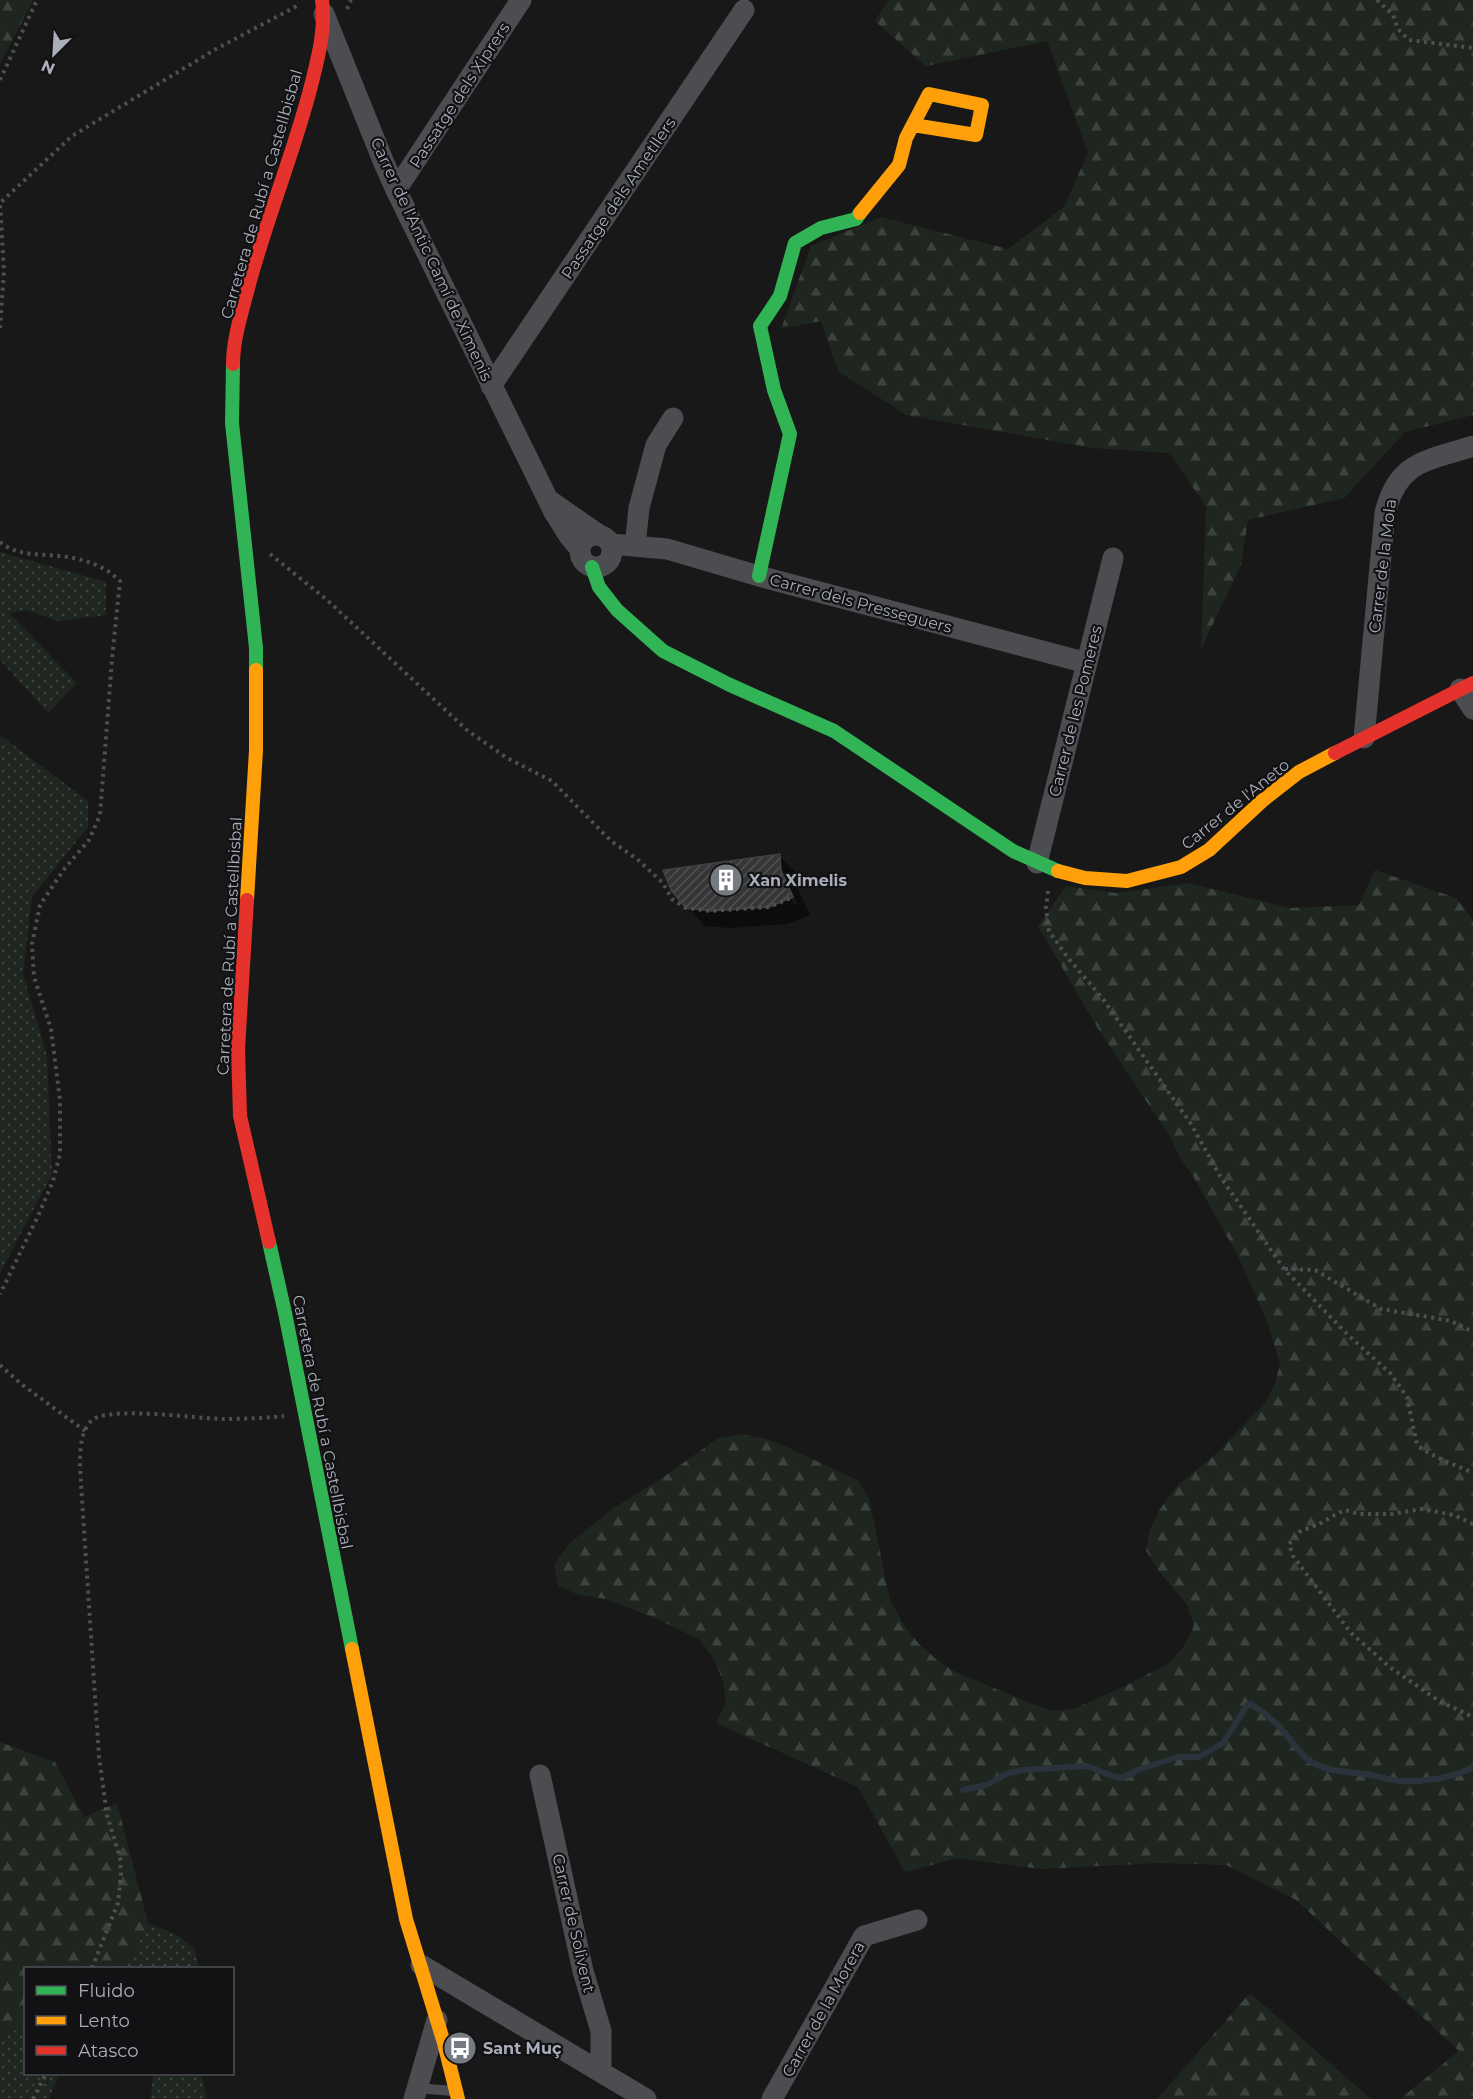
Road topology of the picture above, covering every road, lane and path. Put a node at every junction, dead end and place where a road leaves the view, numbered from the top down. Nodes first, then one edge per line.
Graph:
1 (37, 0) edge
2 (521, 0) edge
3 (1377, 0) edge
4 (323, 7) edge
5 (744, 10) dead end
6 (1473, 48) edge
7 (0, 80) edge
8 (913, 125) junction
9 (396, 190) junction
10 (0, 202) edge
11 (0, 328) edge
12 (491, 386) junction
13 (673, 418) dead end
14 (1473, 446) edge
15 (550, 500) junction
16 (244, 535) junction
17 (0, 542) edge
18 (635, 546) junction
19 (604, 553) junction
20 (1113, 558) dead end
21 (759, 576) junction
22 (611, 602) joint
23 (1087, 663) junction
24 (1466, 686) edge
25 (1473, 709) edge
26 (1364, 738) junction
27 (1044, 866) junction
28 (793, 897) dead end
29 (1284, 1269) junction
30 (0, 1294) edge
31 (1473, 1332) edge
32 (0, 1365) edge
33 (306, 1414) junction
34 (85, 1431) junction
35 (1473, 1473) edge
36 (1473, 1524) edge
37 (1473, 1717) edge
38 (540, 1775) dead end
39 (917, 1920) dead end
40 (421, 1965) junction
41 (92, 1967) edge
42 (437, 2020) junction
43 (601, 2072) junction
44 (45, 2075) edge
45 (416, 2094) edge
46 (457, 2095) edge
47 (33, 2099) edge
48 (646, 2099) edge
49 (772, 2099) edge

1 - 7 path
2 - 9 street, Passatge dels Xiprers
3 - 6 path
4 - 9 street, Carrer de l'Antic Camí de Ximenis
4 - 10 path
4 - 16 street, Carretera de Rubí a Castellbisbal
5 - 12 street, Passatge dels Ametllers
8 - 8 street
8 - 21 street
9 - 12 street, Carrer de l'Antic Camí de Ximenis
10 - 11 path
12 - 15 street, Carrer de l'Antic Camí de Ximenis
13 - 18 street
14 - 26 street, Carrer de la Mola
15 - 19 street, Carrer de l'Antic Camí de Ximenis
15 - 19 street, Carrer de l'Antic Camí de Ximenis
16 - 28 path
16 - 33 street, Carretera de Rubí a Castellbisbal
17 - 30 path
18 - 19 street, Carrer dels Presseguers
18 - 21 street, Carrer dels Presseguers
19 - 22 street
20 - 23 street, Carrer de les Pomeres
21 - 23 street, Carrer dels Presseguers
22 - 27 street
23 - 27 street, Carrer de les Pomeres
24 - 25 street
24 - 26 street, Carrer de l'Aneto
26 - 27 street, Carrer de l'Aneto
27 - 29 path
29 - 31 path
29 - 35 path
32 - 34 path
33 - 34 path
33 - 40 street, Carretera de Rubí a Castellbisbal
34 - 41 path
36 - 37 path
38 - 43 street, Carrer de Solivent
39 - 49 street, Carrer de la Morera
40 - 42 street, Carretera de Rubí a Castellbisbal
40 - 43 street
42 - 45 street
42 - 46 street, Carretera de Rubí a Castellbisbal
43 - 48 street
44 - 47 path
45 - 46 lane

